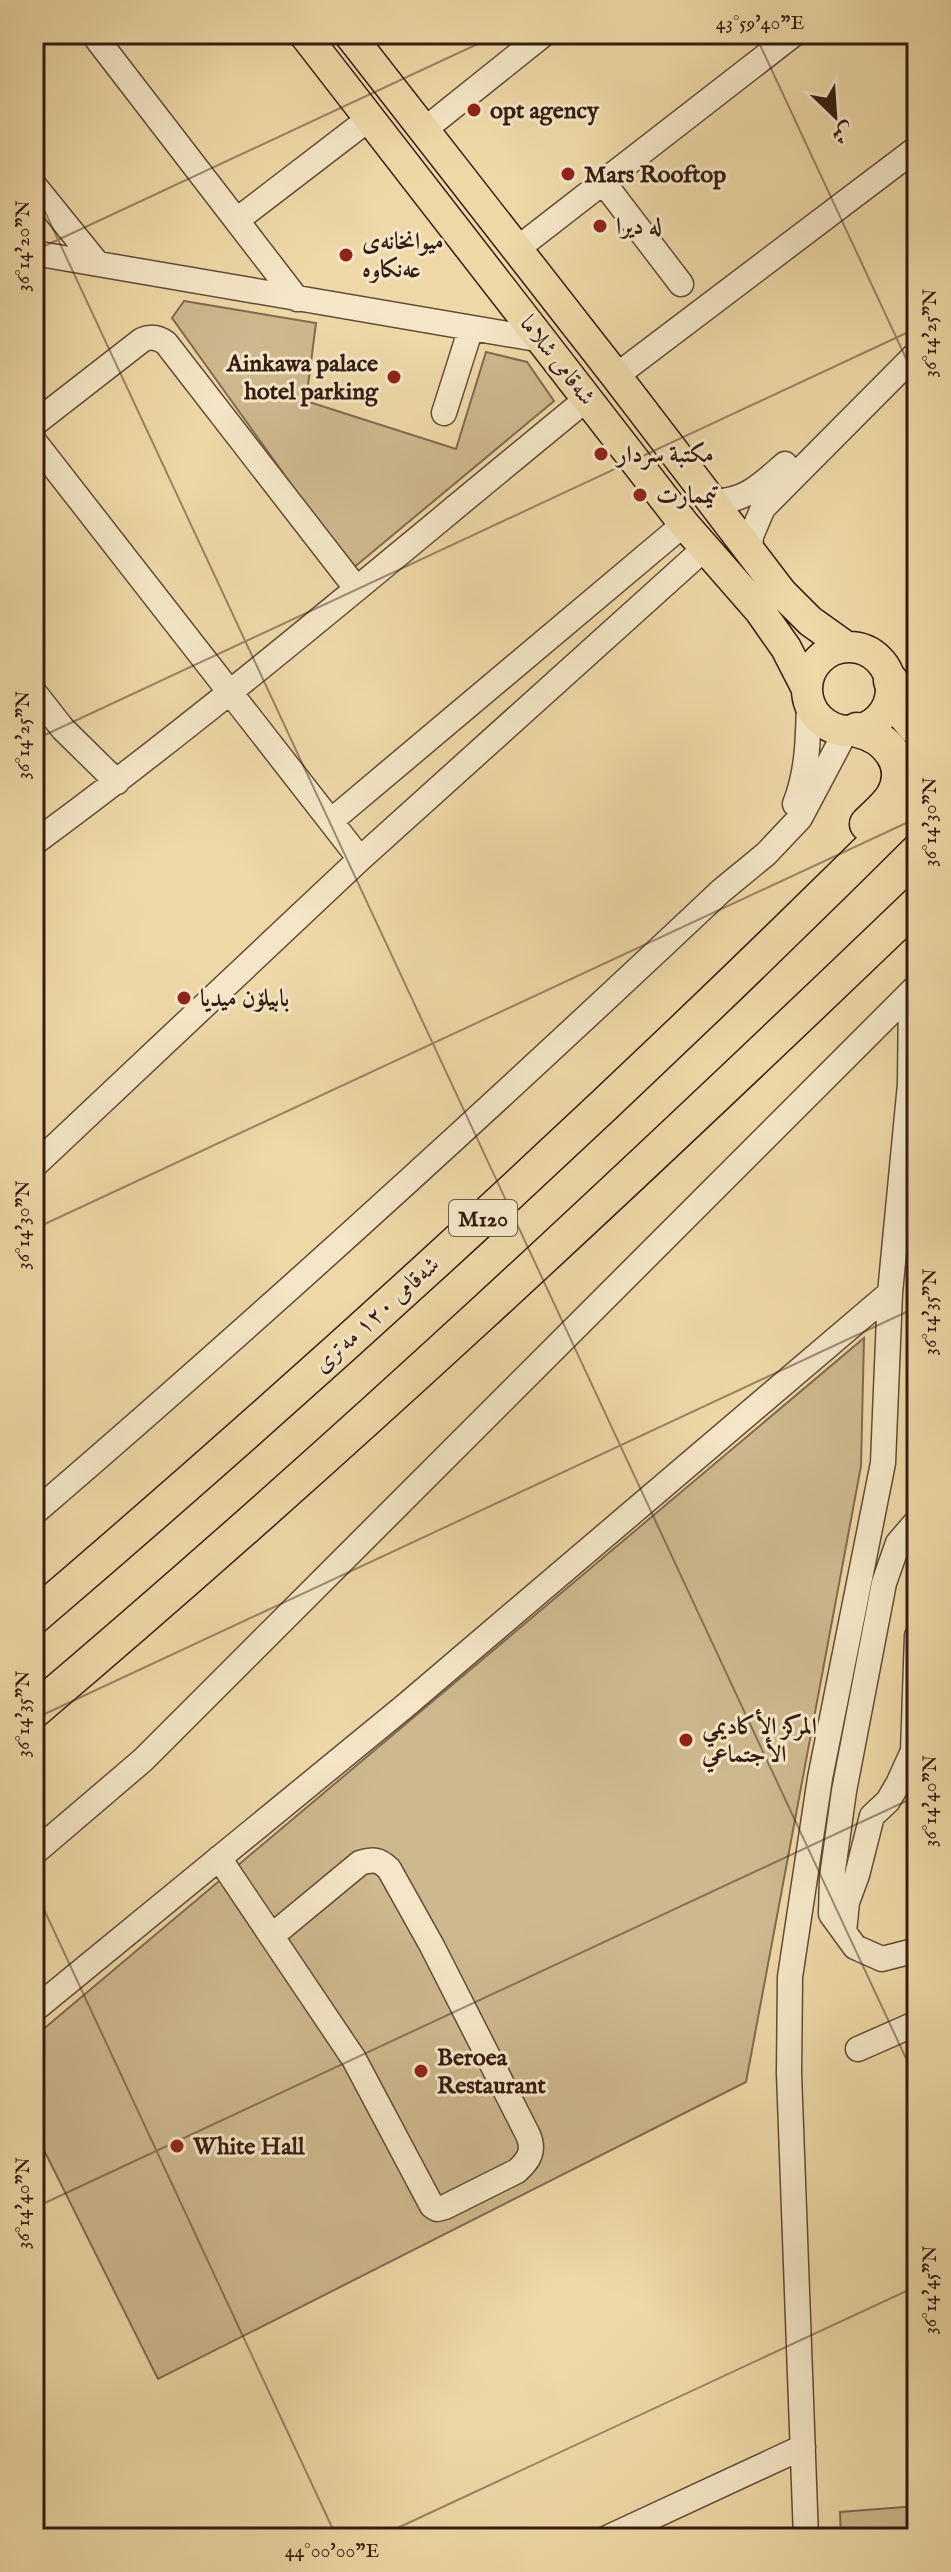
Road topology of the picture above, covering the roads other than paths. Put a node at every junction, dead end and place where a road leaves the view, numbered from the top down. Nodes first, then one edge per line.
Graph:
1 (93, 34) edge
2 (304, 34) edge
3 (349, 34) edge
4 (544, 34) edge
5 (794, 34) edge
6 (370, 118) junction
7 (424, 130) junction
8 (917, 148) edge
9 (603, 182) junction
10 (34, 185) edge
11 (237, 220) junction
12 (517, 249) junction
13 (34, 253) edge
14 (97, 263) junction
15 (681, 284) dead end
16 (297, 299) junction
17 (471, 328) junction
18 (542, 340) junction
19 (917, 353) edge
20 (616, 376) junction
21 (588, 398) junction
22 (866, 402) junction
23 (444, 413) dead end
24 (34, 424) edge
25 (34, 441) edge
26 (712, 501) junction
27 (684, 524) junction
28 (705, 548) junction
29 (750, 552) junction
30 (356, 588) junction
31 (845, 646) junction
32 (891, 681) junction
33 (34, 692) edge
34 (230, 692) junction
35 (808, 696) junction
36 (917, 729) edge
37 (851, 731) junction
38 (117, 782) junction
39 (917, 802) edge
40 (331, 821) junction
41 (34, 843) edge
42 (360, 859) junction
43 (721, 891) junction
44 (917, 904) edge
45 (806, 913) junction
46 (914, 990) edge
47 (34, 1166) edge
48 (890, 1293) junction
49 (34, 1513) edge
50 (917, 1521) edge
51 (34, 1617) edge
52 (917, 1636) edge
53 (34, 1711) edge
54 (34, 1853) edge
55 (219, 1858) junction
56 (844, 1932) junction
57 (273, 1935) junction
58 (917, 1950) edge
59 (34, 2010) edge
60 (917, 2023) edge
61 (858, 2049) dead end
62 (803, 2447) junction
63 (607, 2538) edge
64 (806, 2538) edge

1 - 11 street
2 - 6 main road, شەقامی شلاما
3 - 7 main road, شەقامی شلاما
4 - 7 street
5 - 9 street
6 - 11 street
6 - 18 main road, شەقامی شلاما
7 - 12 main road, شەقامی شلاما
8 - 20 street
9 - 12 street
9 - 15 street
10 - 14 street
11 - 16 street
12 - 20 main road, شەقامی شلاما
13 - 14 street
14 - 16 street
16 - 17 street
17 - 18 street
17 - 23 street
18 - 21 main road, شەقامی شلاما
19 - 22 street
20 - 26 main road, شەقامی شلاما
21 - 27 main road, شەقامی شلاما
21 - 30 street
22 - 26 street
22 - 29 street
24 - 30 street
25 - 34 street
26 - 29 main road, شەقامی شلاما
27 - 28 main road, شەقامی شلاما
27 - 40 street
28 - 35 main road, شەقامی شلاما
28 - 42 street
29 - 31 main road, شەقامی شلاما
30 - 34 street
31 - 32 main road, شەقامی شلاما
31 - 35 main road
32 - 36 highway
32 - 37 main road
33 - 38 street
34 - 38 street
34 - 40 street
35 - 37 main road, شەقامی شلاما
35 - 43 street
37 - 43 street
37 - 45 highway
38 - 41 street
39 - 45 highway, شەقامی ١٢٠ مەتری / M120
40 - 42 street
42 - 47 street
43 - 49 street
44 - 53 highway, M120
45 - 51 highway, شەقامی ١٢٠ مەتری / M120
46 - 48 street
46 - 54 street
48 - 55 street
48 - 62 street
50 - 56 street
52 - 56 street
55 - 57 street
55 - 59 street
56 - 58 street
57 - 57 street
60 - 61 street
62 - 63 street
62 - 64 street

